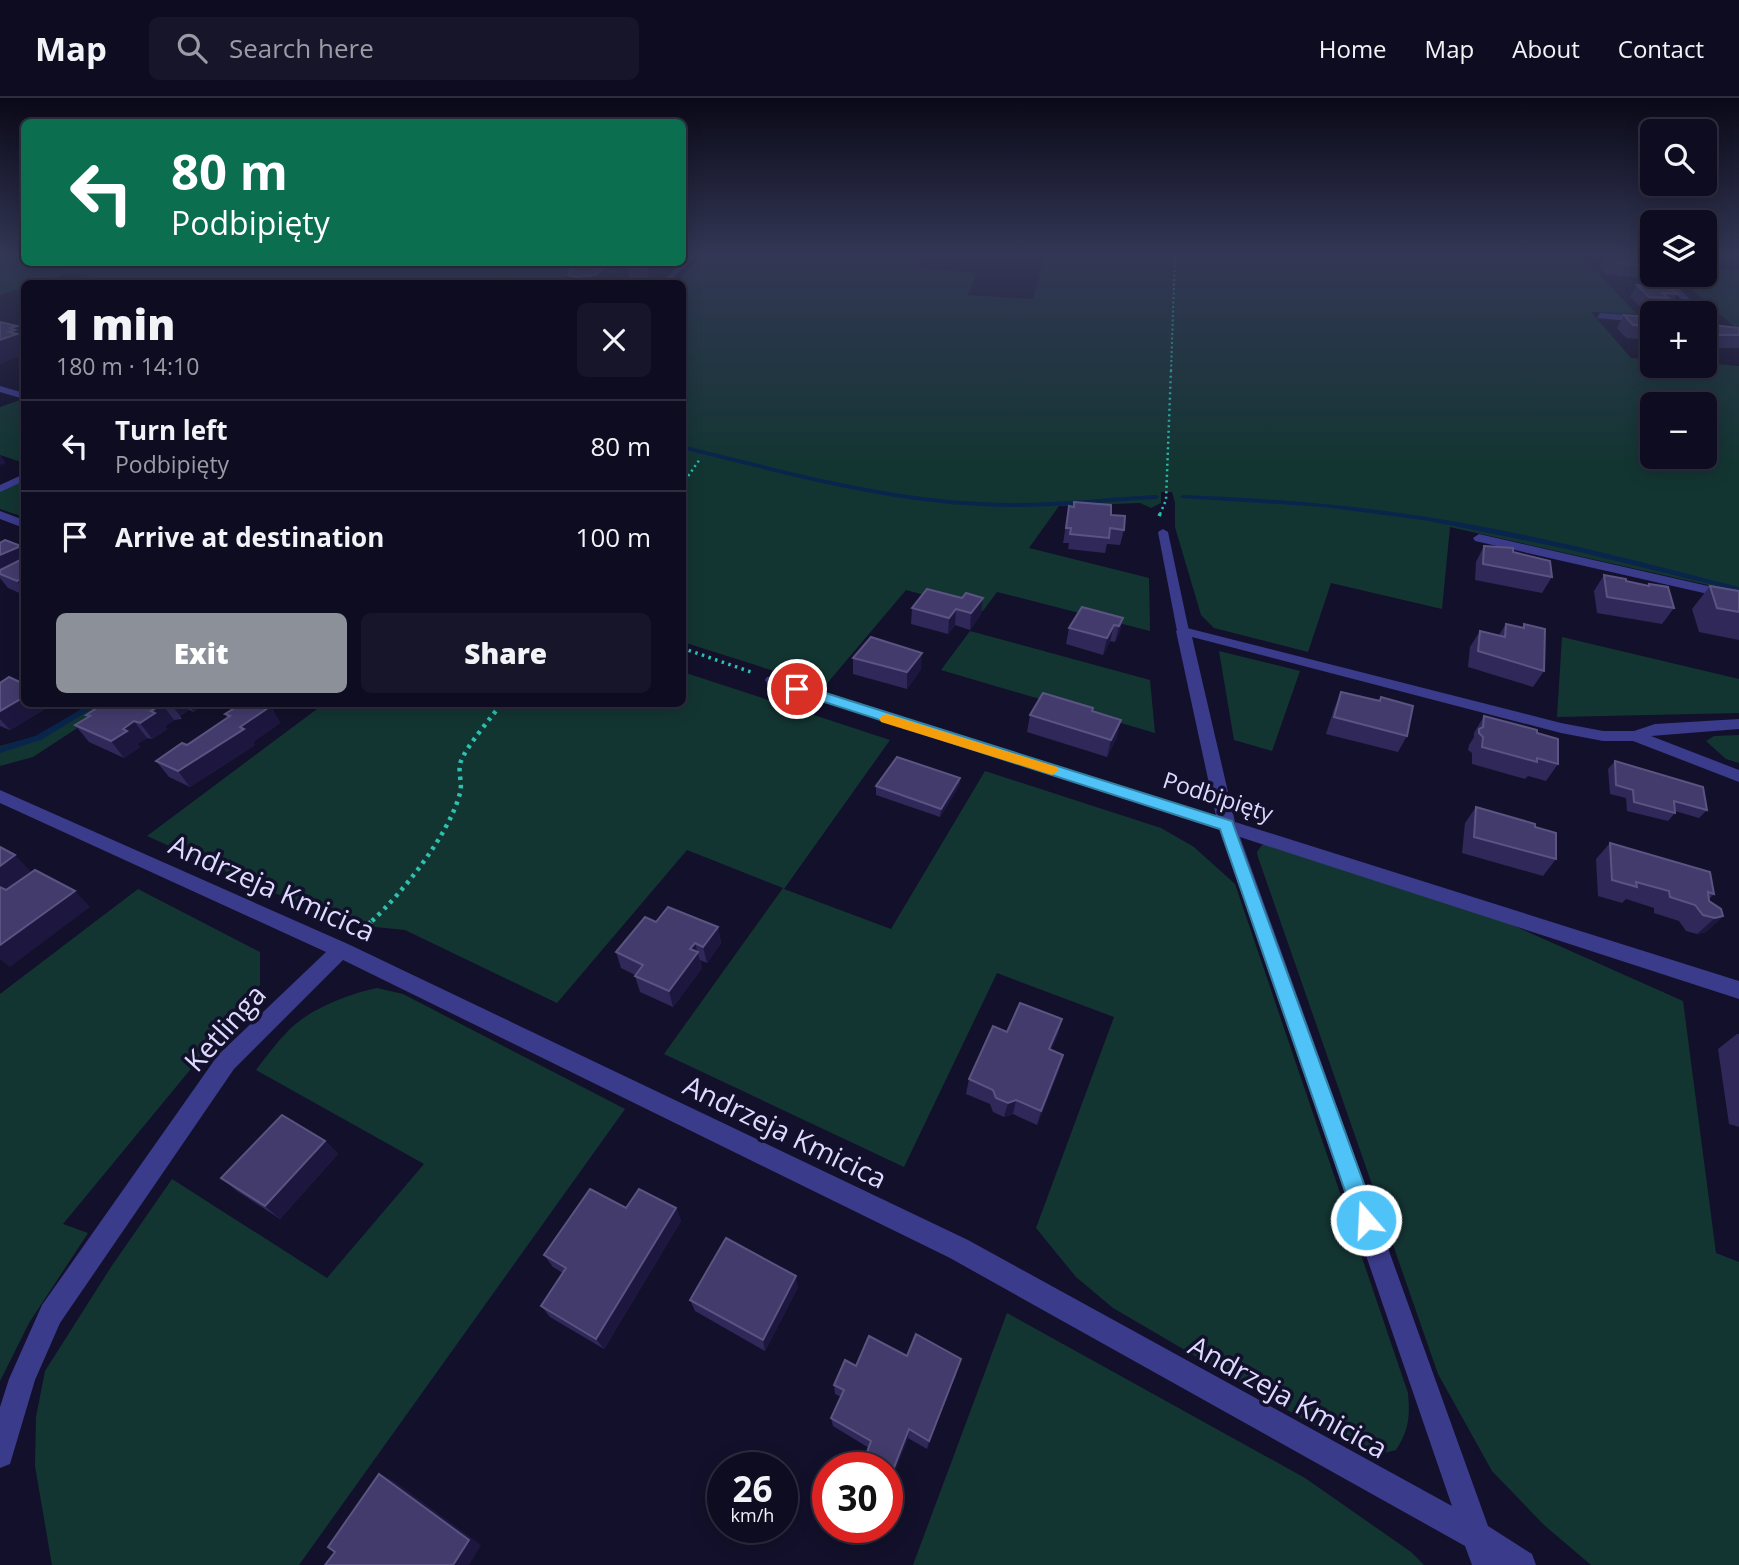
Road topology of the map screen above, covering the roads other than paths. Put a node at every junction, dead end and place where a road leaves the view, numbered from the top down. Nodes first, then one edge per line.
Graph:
1 (0, 389) edge
2 (21, 395) edge
3 (21, 478) edge
4 (0, 489) edge
5 (0, 514) edge
6 (21, 523) edge
7 (1163, 532) road end
8 (1479, 538) dead end
9 (1739, 597) edge
10 (1183, 631) junction
11 (772, 680) road end
12 (1739, 724) edge
13 (1635, 736) junction
14 (1739, 776) edge
15 (0, 796) edge
16 (1227, 825) junction
17 (341, 950) junction
18 (1739, 990) edge
19 (0, 1454) edge
20 (1477, 1536) junction
21 (1487, 1565) edge
22 (1521, 1565) edge

1 - 2 street
3 - 4 street
5 - 6 street
7 - 10 lane
8 - 9 street
10 - 13 street
10 - 16 street
11 - 16 street, Podbipięty
12 - 13 street
13 - 14 street
15 - 17 street, Andrzeja Kmicica
16 - 18 street, Podbipięty
16 - 20 street
17 - 19 street, Ketlinga
17 - 20 street, Andrzeja Kmicica
20 - 21 street
20 - 22 street, Andrzeja Kmicica

